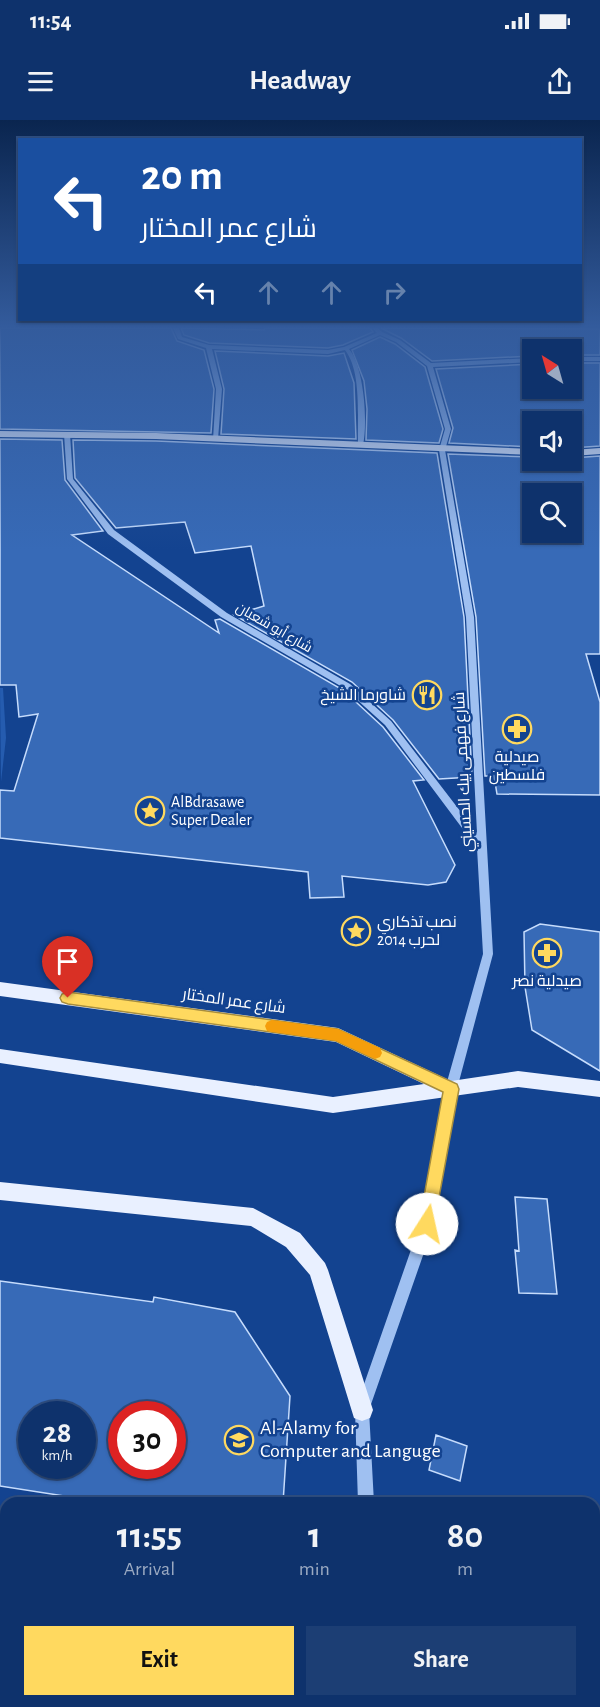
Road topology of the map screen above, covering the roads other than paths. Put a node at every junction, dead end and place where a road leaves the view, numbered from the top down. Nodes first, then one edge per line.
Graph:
1 (218, 402) edge
2 (359, 402) edge
3 (440, 402) edge
4 (0, 434) edge
5 (67, 434) junction
6 (215, 439) junction
7 (361, 444) junction
8 (442, 450) junction
9 (600, 451) edge
10 (522, 452) edge
11 (582, 452) edge
12 (482, 847) junction
13 (0, 989) edge
14 (0, 1056) edge
15 (451, 1089) junction
16 (600, 1089) edge
17 (0, 1191) edge
18 (362, 1410) junction
19 (366, 1497) edge

1 - 6 street
2 - 7 street
3 - 8 street, شارع فهمى بيك الحسيني
4 - 5 main road
5 - 6 main road
5 - 12 street, شارع أبو شعبان
6 - 7 main road
7 - 8 main road
8 - 10 main road
8 - 12 street, شارع فهمى بيك الحسيني
9 - 11 main road
12 - 15 street, شارع فهمى بيك الحسيني
13 - 15 main road, شارع عمر المختار
14 - 15 main road
15 - 16 main road
15 - 18 street, شارع فهمى بيك الحسيني
17 - 18 main road
18 - 19 street

